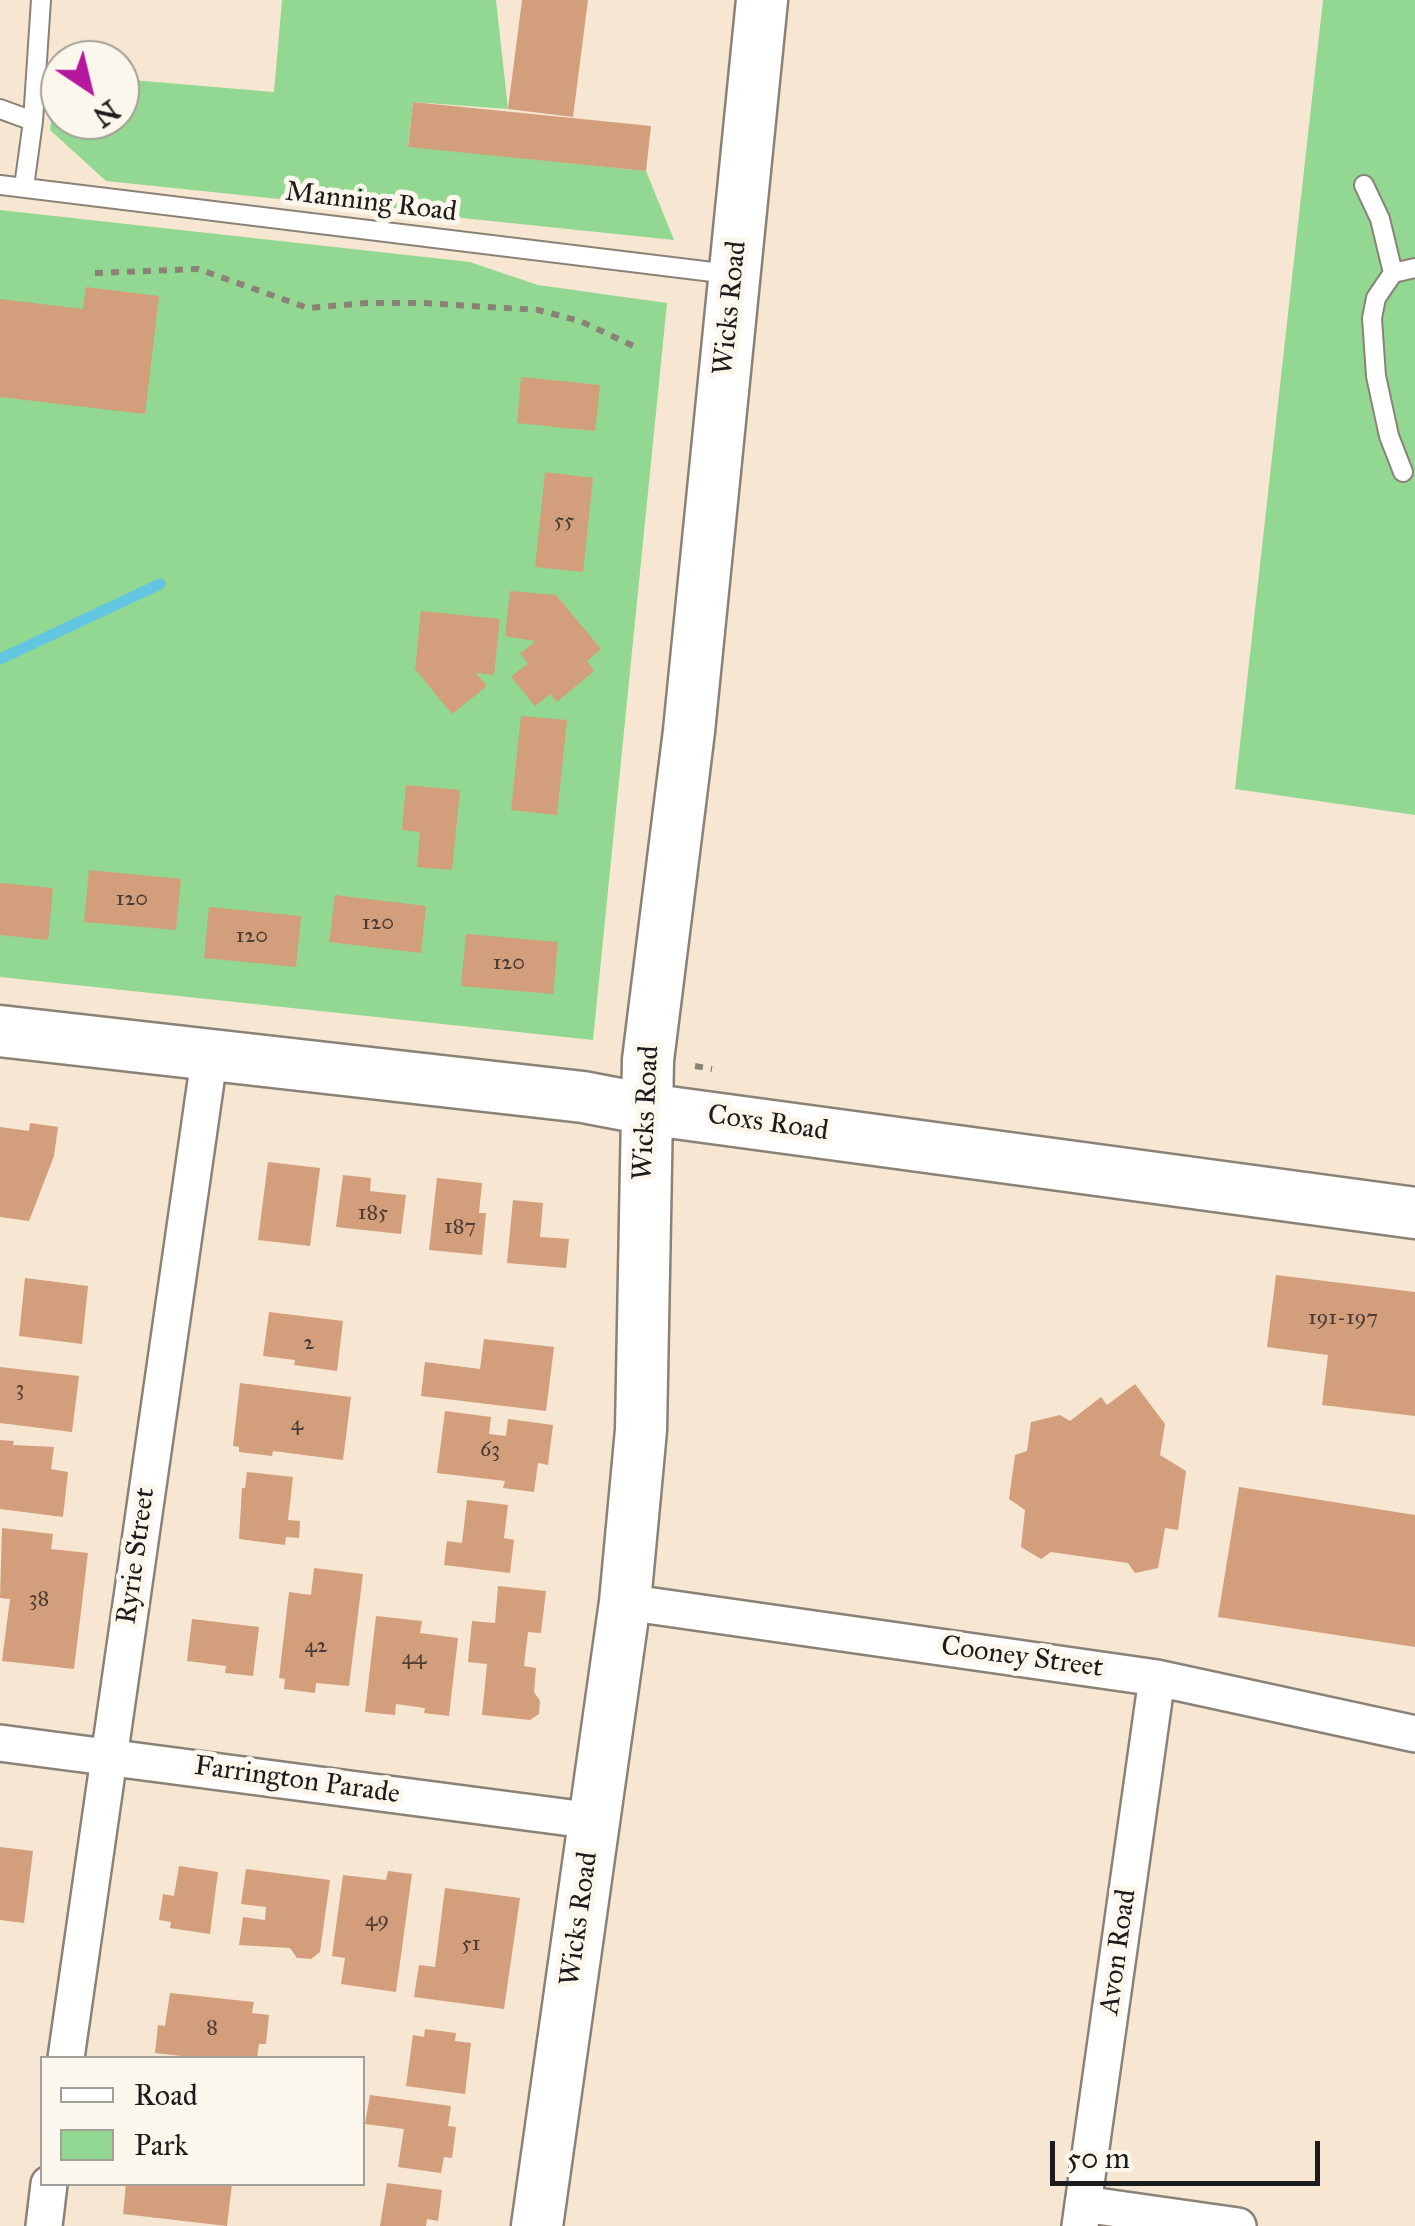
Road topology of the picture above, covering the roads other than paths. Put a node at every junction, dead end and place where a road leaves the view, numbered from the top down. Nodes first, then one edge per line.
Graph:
1 (41, 0) edge
2 (762, 0) edge
3 (0, 109) edge
4 (33, 121) junction
5 (0, 186) edge
6 (1364, 186) dead end
7 (24, 188) junction
8 (1415, 268) edge
9 (1393, 273) junction
10 (735, 275) junction
11 (1403, 472) dead end
12 (0, 1031) edge
13 (210, 1053) junction
14 (646, 1109) junction
15 (1415, 1212) edge
16 (625, 1602) junction
17 (1157, 1678) junction
18 (1415, 1734) edge
19 (0, 1743) edge
20 (108, 1756) junction
21 (594, 1821) junction
22 (66, 2056) edge
23 (49, 2186) edge
24 (1082, 2215) edge
25 (44, 2226) edge
26 (537, 2226) edge
27 (1238, 2226) edge

1 - 4 lane
2 - 10 main road, Wicks Road
3 - 4 lane
4 - 7 lane
5 - 7 lane, Manning Road
6 - 9 lane
7 - 10 lane, Manning Road
8 - 9 lane
9 - 11 lane
10 - 14 main road, Wicks Road
12 - 13 main road, Coxs Road
13 - 14 main road, Coxs Road
13 - 20 street, Ryrie Street
14 - 15 main road, Coxs Road
14 - 16 main road, Wicks Road
16 - 17 street, Cooney Street
16 - 21 main road, Wicks Road
17 - 18 street, Cooney Street
17 - 24 street, Avon Road
19 - 20 street, Farrington Parade
20 - 21 street, Farrington Parade
20 - 22 street, Ryrie Street
21 - 26 main road, Wicks Road
23 - 25 street
24 - 27 street

